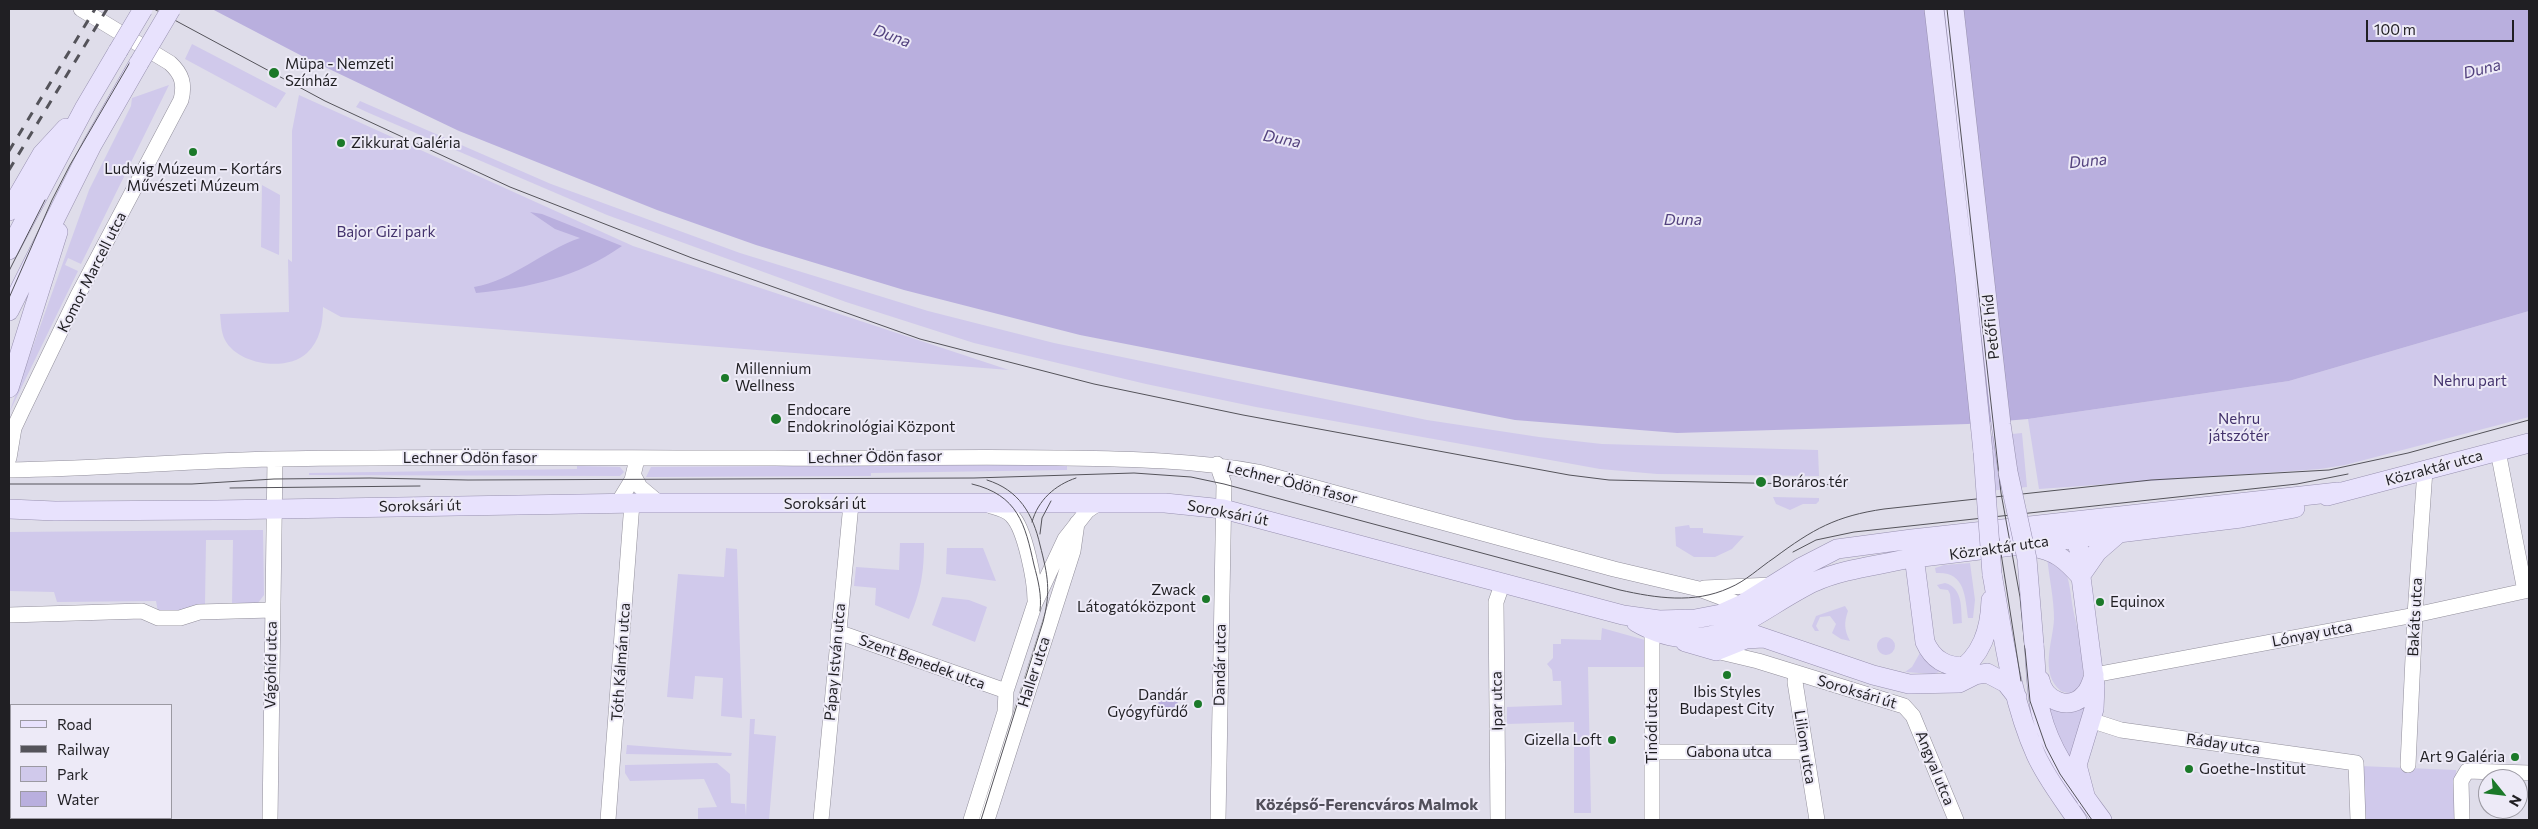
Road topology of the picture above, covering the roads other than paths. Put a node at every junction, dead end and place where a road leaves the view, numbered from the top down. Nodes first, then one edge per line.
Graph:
1 (81, 9) edge
2 (143, 9) edge
3 (171, 9) edge
4 (1934, 9) edge
5 (1954, 9) edge
6 (85, 107) junction
7 (92, 145) junction
8 (9, 210) edge
9 (9, 250) edge
10 (9, 311) edge
11 (9, 388) edge
12 (11, 427) edge
13 (2529, 442) edge
14 (2498, 451) junction
15 (10, 453) edge
16 (275, 459) junction
17 (637, 459) junction
18 (1217, 464) junction
19 (9, 470) edge
20 (35, 470) junction
21 (2425, 470) junction
22 (634, 476) junction
23 (2338, 492) junction
24 (977, 502) junction
25 (1073, 502) junction
26 (1100, 502) junction
27 (625, 503) junction
28 (659, 503) junction
29 (851, 504) junction
30 (10, 507) edge
31 (273, 509) junction
32 (1223, 509) junction
33 (2089, 518) junction
34 (1077, 523) junction
35 (2053, 523) junction
36 (2120, 532) junction
37 (1912, 538) junction
38 (2074, 538) junction
39 (2021, 546) junction
40 (1940, 556) junction
41 (1914, 558) junction
42 (1992, 574) junction
43 (2081, 576) junction
44 (1503, 582) junction
45 (1772, 585) junction
46 (1699, 589) junction
47 (2527, 590) edge
48 (1919, 597) junction
49 (1035, 602) junction
50 (1741, 605) junction
51 (272, 610) junction
52 (1766, 612) junction
53 (9, 615) edge
54 (1623, 615) junction
55 (2415, 615) junction
56 (1695, 619) junction
57 (1736, 628) junction
58 (838, 632) junction
59 (1652, 632) junction
60 (1672, 636) junction
61 (1767, 638) junction
62 (2034, 644) junction
63 (1716, 651) junction
64 (1830, 661) junction
65 (1965, 667) junction
66 (1796, 674) junction
67 (2094, 675) junction
68 (1932, 684) junction
69 (1006, 691) junction
70 (2017, 697) junction
71 (1913, 716) joint
72 (2090, 720) junction
73 (1652, 752) junction
74 (1806, 752) junction
75 (2408, 765) dead end
76 (2529, 773) edge
77 (2086, 799) junction
78 (270, 820) edge
79 (608, 820) edge
80 (821, 820) edge
81 (971, 820) edge
82 (987, 820) edge
83 (1218, 820) edge
84 (1498, 820) edge
85 (1652, 820) edge
86 (1817, 820) edge
87 (1956, 820) edge
88 (2077, 820) edge
89 (2102, 820) edge
90 (2358, 820) edge
91 (2462, 820) edge

1 - 12 street, Komor Marcell utca
2 - 6 main road, bridge
3 - 7 main road, bridge
4 - 42 main road, Petőfi híd, bridge
5 - 62 main road, Petőfi híd, bridge
6 - 8 main road
6 - 9 main road
7 - 10 main road
7 - 11 main road
12 - 15 street, Komor Marcell utca
13 - 14 main road, Közraktár utca
14 - 21 main road, Közraktár utca
14 - 47 street
15 - 20 street
16 - 17 street, Lechner Ödön fasor
16 - 20 street, Lechner Ödön fasor
16 - 31 street
17 - 18 street, Lechner Ödön fasor
17 - 22 street
18 - 32 street, Dandár utca
18 - 46 street, Lechner Ödön fasor
19 - 20 street, Lechner Ödön fasor
21 - 23 main road, Közraktár utca
21 - 55 street, Bakáts utca
22 - 27 street
22 - 28 street
23 - 33 main road, Közraktár utca
23 - 36 main road, Közraktár utca
24 - 25 main road, Soroksári út
24 - 29 main road, Soroksári út
24 - 49 street, Haller utca
25 - 26 main road, Soroksári út
25 - 34 street, Haller utca
26 - 32 main road, Soroksári út
26 - 34 street, Haller utca
27 - 28 main road, Soroksári út
27 - 31 main road, Soroksári út
27 - 79 street, Tóth Kálmán utca
28 - 29 main road, Soroksári út
29 - 58 street, Pápay István utca
30 - 31 main road, Soroksári út
31 - 51 street, Vágóhíd utca
32 - 44 main road, Soroksári út
32 - 83 street, Dandár utca
33 - 35 main road, Közraktár utca
33 - 38 main road
34 - 49 street, Haller utca
34 - 82 street, Haller utca
35 - 37 main road, Közraktár utca
35 - 38 main road
36 - 38 main road, Közraktár utca
36 - 43 main road
37 - 41 main road
37 - 45 main road, Közraktár utca
38 - 39 main road, Közraktár utca
38 - 43 main road
39 - 40 main road, Közraktár utca
39 - 43 main road
40 - 41 main road, Közraktár utca
40 - 48 main road
41 - 48 main road
41 - 52 main road, Közraktár utca
42 - 65 main road
42 - 70 main road
43 - 67 main road
44 - 54 main road, Soroksári út
44 - 84 street, Ipar utca
45 - 46 street, Lechner Ödön fasor
45 - 50 main road, Közraktár utca
46 - 50 street, Lechner Ödön fasor
47 - 55 street, Lónyay utca
48 - 65 main road
49 - 69 street, Haller utca
50 - 52 street, Lechner Ödön fasor
50 - 56 main road, Közraktár utca
51 - 53 street
51 - 78 street, Vágóhíd utca
52 - 57 main road, Közraktár utca
54 - 56 main road, Soroksári út
54 - 59 main road, Soroksári út
55 - 67 street, Lónyay utca
55 - 75 street, Bakáts utca
56 - 57 main road
57 - 60 main road, Közraktár utca
57 - 61 main road
58 - 69 street, Szent Benedek utca
58 - 80 street, Pápay István utca
59 - 60 main road, Soroksári út
59 - 73 street, Tinódi utca
60 - 63 main road
61 - 63 main road
61 - 64 main road
62 - 67 main road
62 - 77 main road
63 - 66 street, Soroksári út
64 - 66 street, Soroksári út
64 - 68 main road
65 - 68 main road
66 - 71 street, Soroksári út
66 - 74 street, Liliom utca
67 - 72 main road
68 - 70 main road
69 - 81 street, Haller utca
70 - 88 main road
71 - 87 street, Angyal utca
72 - 77 main road
72 - 90 street, Ráday utca
73 - 74 street, Gabona utca
73 - 85 street, Tinódi utca
74 - 86 street, Liliom utca
76 - 91 street
77 - 89 main road

